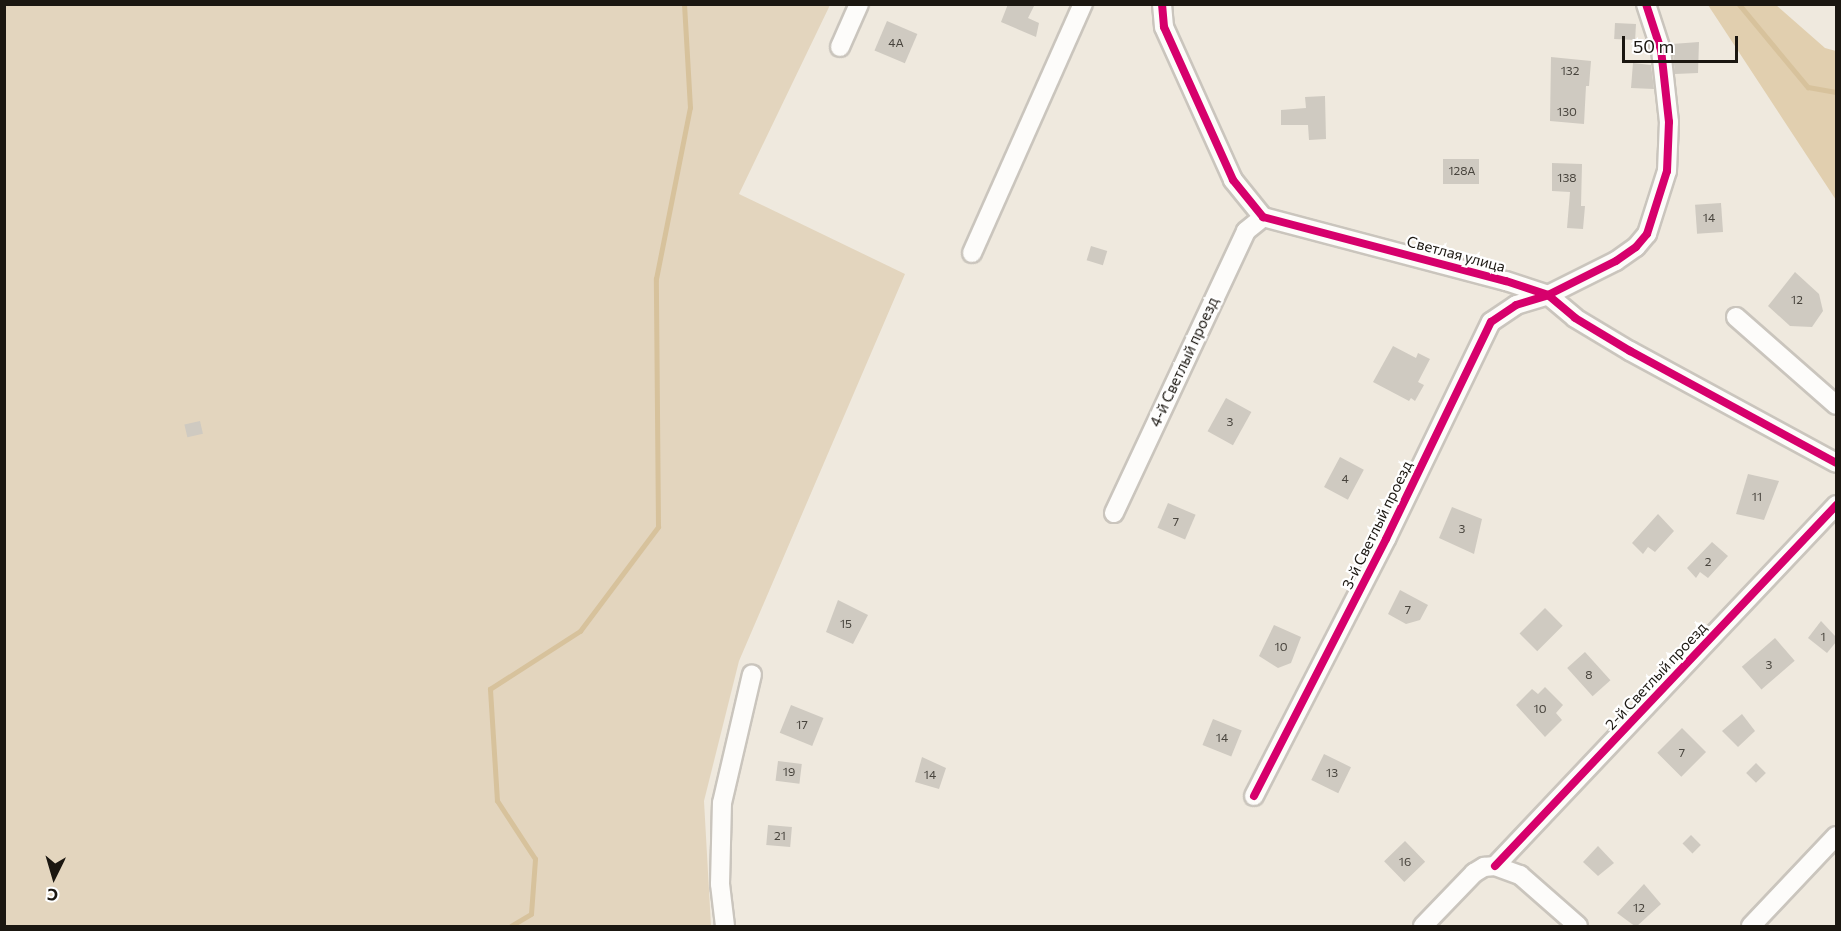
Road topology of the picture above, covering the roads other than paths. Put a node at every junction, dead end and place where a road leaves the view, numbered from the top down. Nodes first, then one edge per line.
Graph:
1 (859, 4) edge
2 (1083, 4) edge
3 (1162, 4) edge
4 (1646, 4) edge
5 (840, 47) dead end
6 (1263, 217) junction
7 (972, 253) dead end
8 (1548, 295) junction
9 (1736, 317) dead end
10 (1836, 405) edge
11 (1836, 463) edge
12 (1836, 505) edge
13 (1114, 513) dead end
14 (752, 674) dead end
15 (1254, 796) dead end
16 (1836, 836) edge
17 (1494, 866) junction
18 (724, 927) edge
19 (1423, 927) edge
20 (1578, 927) edge
21 (1751, 927) edge

1 - 5 street
2 - 7 street
3 - 6 street
4 - 8 street, 3-й Светлый проезд
6 - 8 street, Светлая улица
6 - 13 street, 4-й Светлый проезд
8 - 11 street, Светлая улица
8 - 15 street, 3-й Светлый проезд
9 - 10 street
12 - 17 street, 2-й Светлый проезд
14 - 18 street
16 - 21 street
17 - 19 street, 2-й Светлый проезд
17 - 20 street

